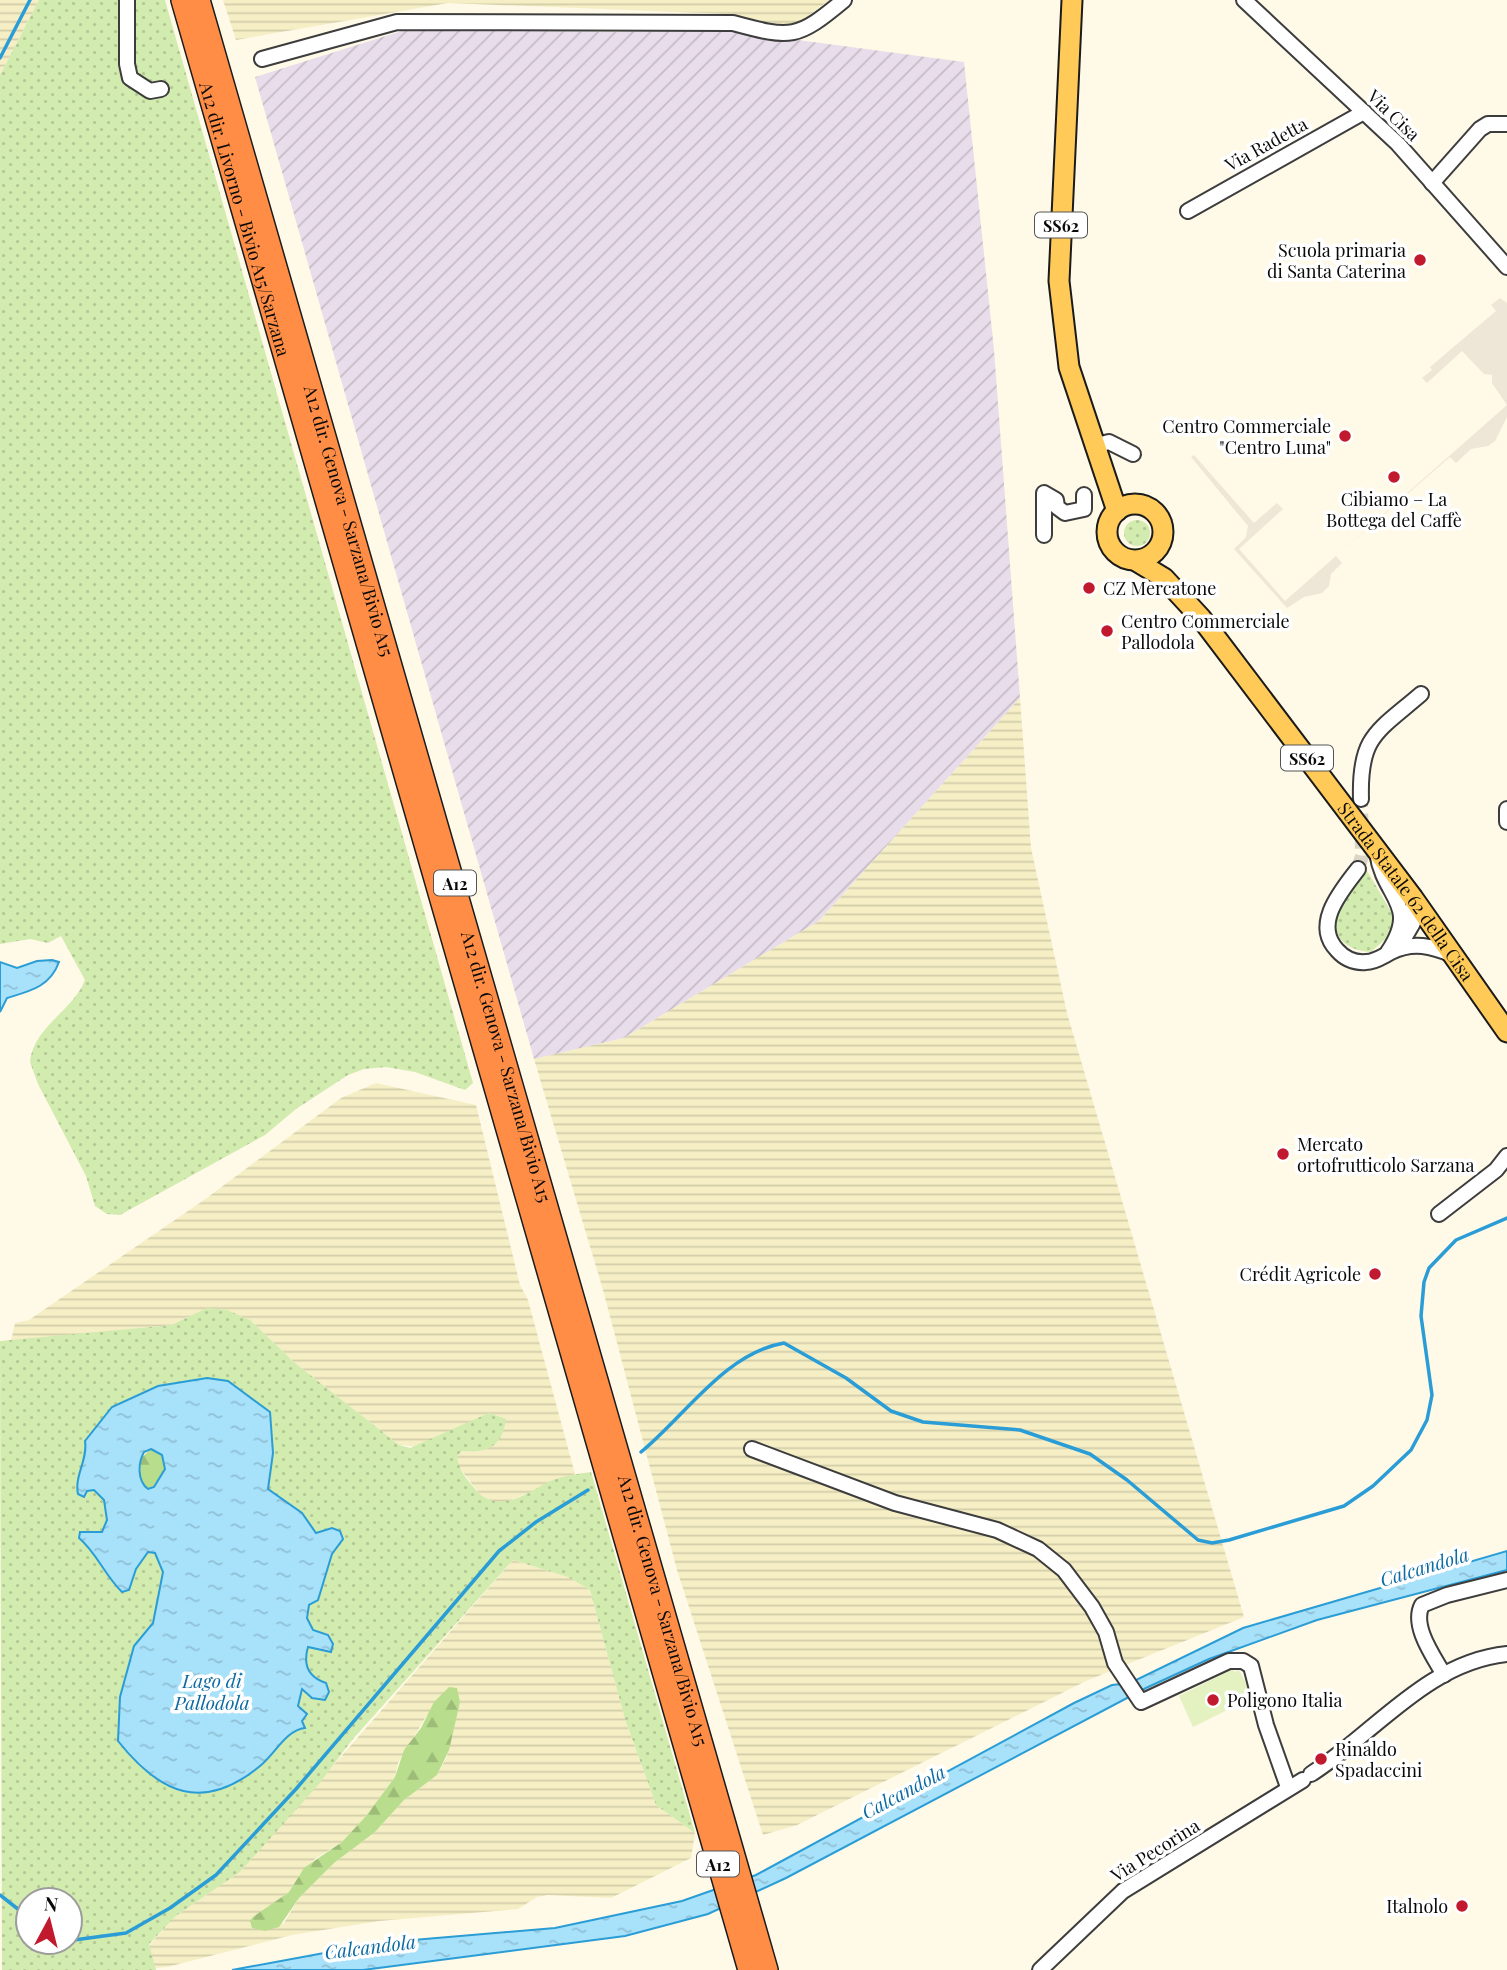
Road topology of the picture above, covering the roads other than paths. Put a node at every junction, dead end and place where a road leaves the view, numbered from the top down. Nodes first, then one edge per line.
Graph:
1 (127, 0) edge
2 (182, 0) edge
3 (199, 0) edge
4 (844, 0) edge
5 (1072, 0) edge
6 (1244, 0) edge
7 (262, 59) dead end
8 (161, 89) dead end
9 (1364, 111) junction
10 (1507, 124) edge
11 (1432, 183) junction
12 (1188, 211) dead end
13 (1507, 267) edge
14 (1093, 446) junction
15 (1133, 454) dead end
16 (1084, 495) dead end
17 (1142, 505) junction
18 (1117, 511) junction
19 (1044, 536) dead end
20 (1162, 542) junction
21 (1136, 561) junction
22 (1201, 618) junction
23 (1420, 694) dead end
24 (1361, 799) tunnel mouth
25 (1507, 809) edge
26 (1507, 822) edge
27 (1377, 851) junction
28 (1358, 869) tunnel mouth
29 (1413, 898) junction
30 (1388, 953) junction
31 (1457, 957) junction
32 (1506, 1027) edge
33 (1507, 1156) edge
34 (1502, 1168) edge
35 (1439, 1214) dead end
36 (752, 1449) dead end
37 (1507, 1580) edge
38 (1507, 1654) edge
39 (1444, 1675) junction
40 (1288, 1787) junction
41 (749, 1970) edge
42 (767, 1970) edge
43 (1040, 1970) edge

1 - 8 street
2 - 41 highway, A12 dir. Livorno - Bivio A15/Sarzana / A12
3 - 42 highway, A12 dir. Genova - Sarzana/Bivio A15 / A12
4 - 7 street
5 - 14 main road, Strada Statale 62 della Cisa / SS62
6 - 9 street, Via Cisa
9 - 11 street, Via Cisa
9 - 12 street, Via Radetta
10 - 11 street
11 - 13 street, Via Cisa
14 - 15 street
14 - 17 main road, Strada Statale 62 della Cisa / SS62
14 - 18 main road, Strada Statale 62 della Cisa / SS62
16 - 19 street
17 - 18 main road
17 - 20 main road, Strada Statale 62 della Cisa / SS62
18 - 21 main road, Strada Statale 62 della Cisa / SS62
20 - 21 main road
20 - 22 main road, Strada Statale 62 della Cisa / SS62
21 - 22 main road, Strada Statale 62 della Cisa / SS62
22 - 27 main road, Strada Statale 62 della Cisa / SS62
23 - 24 street
25 - 26 street
27 - 29 main road, Strada Statale 62 della Cisa / SS62
27 - 30 street
28 - 30 street
29 - 30 street
29 - 31 main road, Strada Statale 62 della Cisa / SS62
30 - 31 street
31 - 32 main road, Strada Statale 62 della Cisa / SS62
33 - 34 street
34 - 35 street
36 - 40 street
37 - 39 street
38 - 39 street, Via Pecorina
39 - 40 street, Via Pecorina
40 - 43 street, Via Pecorina

